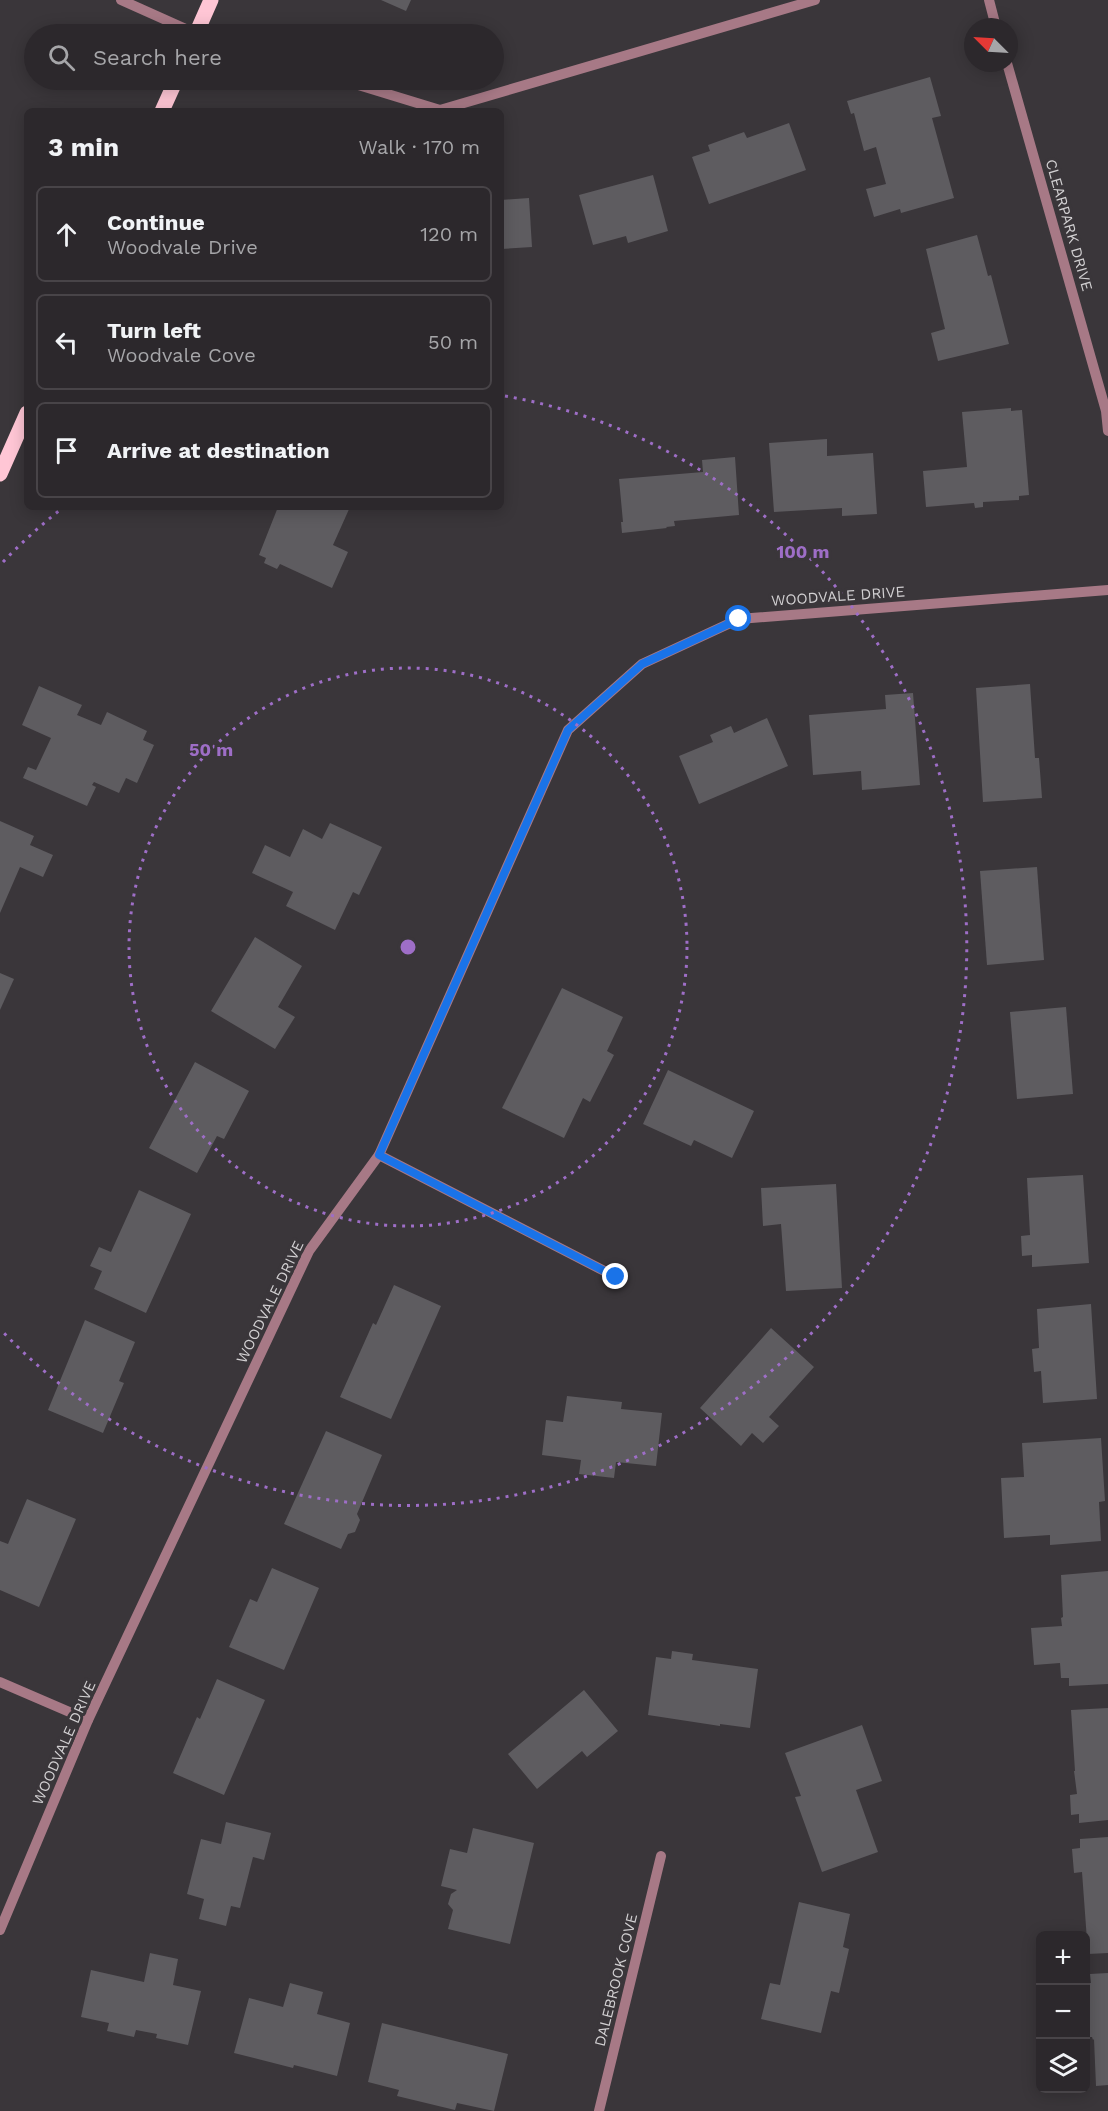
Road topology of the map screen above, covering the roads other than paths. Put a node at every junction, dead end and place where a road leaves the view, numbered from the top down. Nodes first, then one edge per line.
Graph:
1 (121, 0) edge
2 (211, 0) edge
3 (815, 0) edge
4 (989, 0) edge
5 (994, 18) edge
6 (174, 24) edge
7 (200, 24) edge
8 (1010, 72) edge
9 (171, 90) edge
10 (375, 90) edge
11 (163, 108) edge
12 (433, 108) edge
13 (447, 108) edge
14 (24, 420) edge
15 (1108, 431) edge
16 (0, 474) edge
17 (1108, 590) edge
18 (379, 1155) junction
19 (616, 1277) dead end
20 (0, 1682) edge
21 (88, 1720) junction
22 (661, 1856) dead end
23 (0, 1930) edge
24 (599, 2111) edge

1 - 6 street
2 - 7 main road
3 - 13 street
4 - 5 street
8 - 15 street, CLEARPARK DRIVE
9 - 11 main road
10 - 12 street
14 - 16 main road
17 - 18 street, WOODVALE DRIVE
18 - 19 street
18 - 21 street, WOODVALE DRIVE
20 - 21 street
21 - 23 street, WOODVALE DRIVE
22 - 24 street, DALEBROOK COVE

